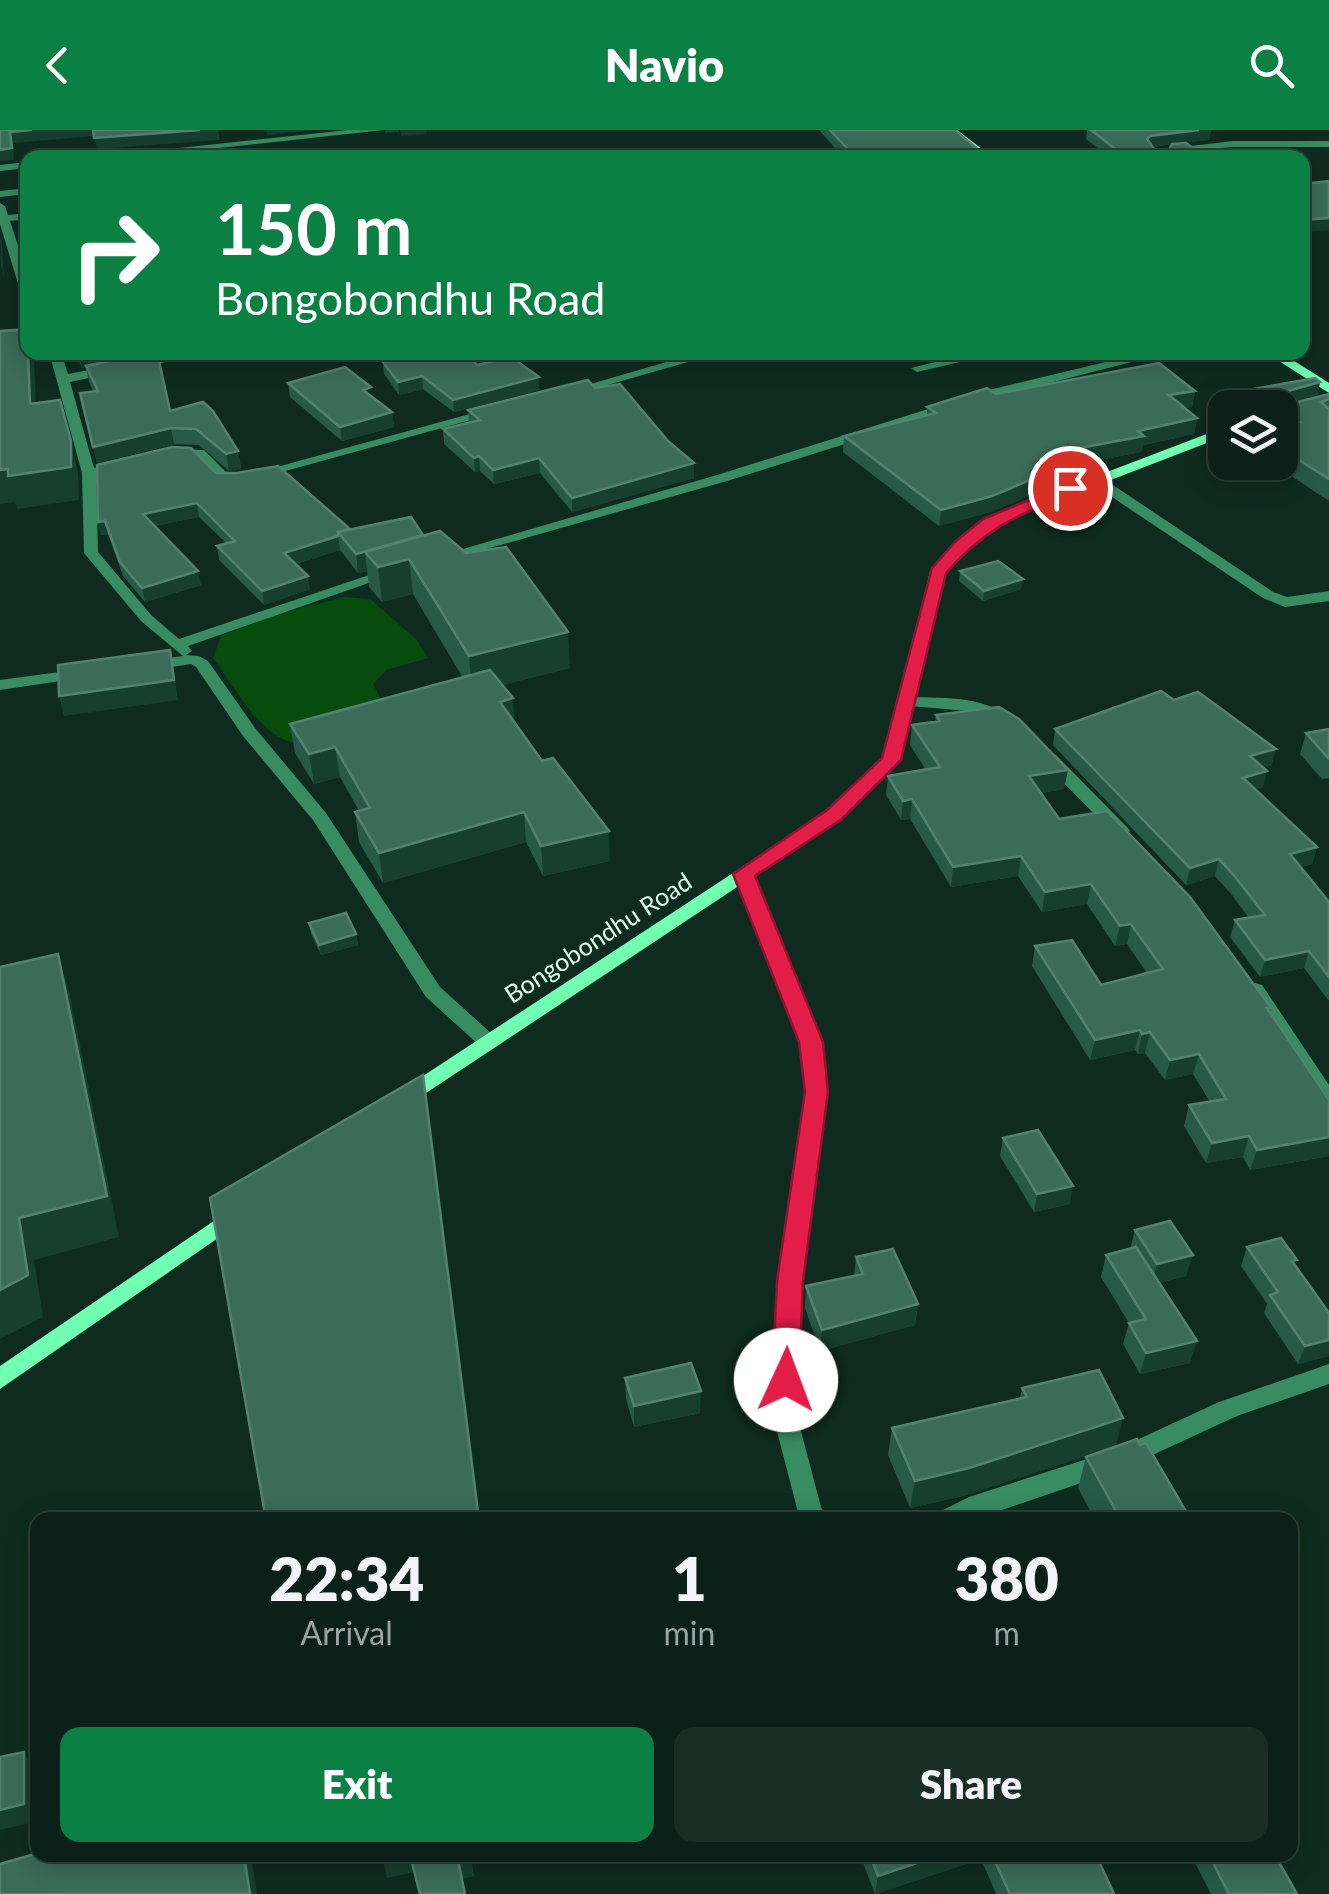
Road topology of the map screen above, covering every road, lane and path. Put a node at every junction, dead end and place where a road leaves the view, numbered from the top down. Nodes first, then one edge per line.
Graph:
1 (379, 130) edge
2 (950, 130) edge
3 (1329, 144) edge
4 (173, 150) edge
5 (978, 150) edge
6 (1154, 150) edge
7 (1, 213) edge
8 (20, 271) edge
9 (58, 360) edge
10 (165, 360) edge
11 (687, 360) edge
12 (957, 360) edge
13 (1132, 360) edge
14 (1283, 360) edge
15 (917, 368) dead end
16 (64, 379) junction
17 (1329, 389) edge
18 (546, 398) edge
19 (510, 408) edge
20 (1208, 437) edge
21 (161, 456) edge
22 (134, 463) edge
23 (88, 473) junction
24 (1093, 478) junction
25 (426, 561) edge
26 (408, 567) edge
27 (1329, 596) edge
28 (176, 645) junction
29 (193, 659) junction
30 (0, 685) edge
31 (905, 702) junction
32 (1129, 839) edge
33 (744, 874) junction
34 (1248, 980) edge
35 (486, 1040) junction
36 (1329, 1101) edge
37 (388, 1108) edge
38 (259, 1198) edge
39 (1329, 1374) edge
40 (0, 1379) edge
41 (809, 1512) edge
42 (964, 1512) edge

1 - 4 street
2 - 5 street
3 - 6 street
7 - 8 street
9 - 16 street
10 - 16 street
11 - 18 street
12 - 15 street
13 - 25 street
14 - 17 street
16 - 23 street
19 - 21 street
20 - 24 street, Bongobondhu Road
22 - 23 street
23 - 28 street
24 - 27 street
24 - 31 street, Bongobondhu Road
26 - 28 street
28 - 29 street
29 - 30 street
29 - 35 street
31 - 32 street
31 - 33 street, Bongobondhu Road
33 - 35 street, Bongobondhu Road
33 - 41 street
34 - 36 street
35 - 37 street, Bongobondhu Road
38 - 40 street
39 - 42 street

